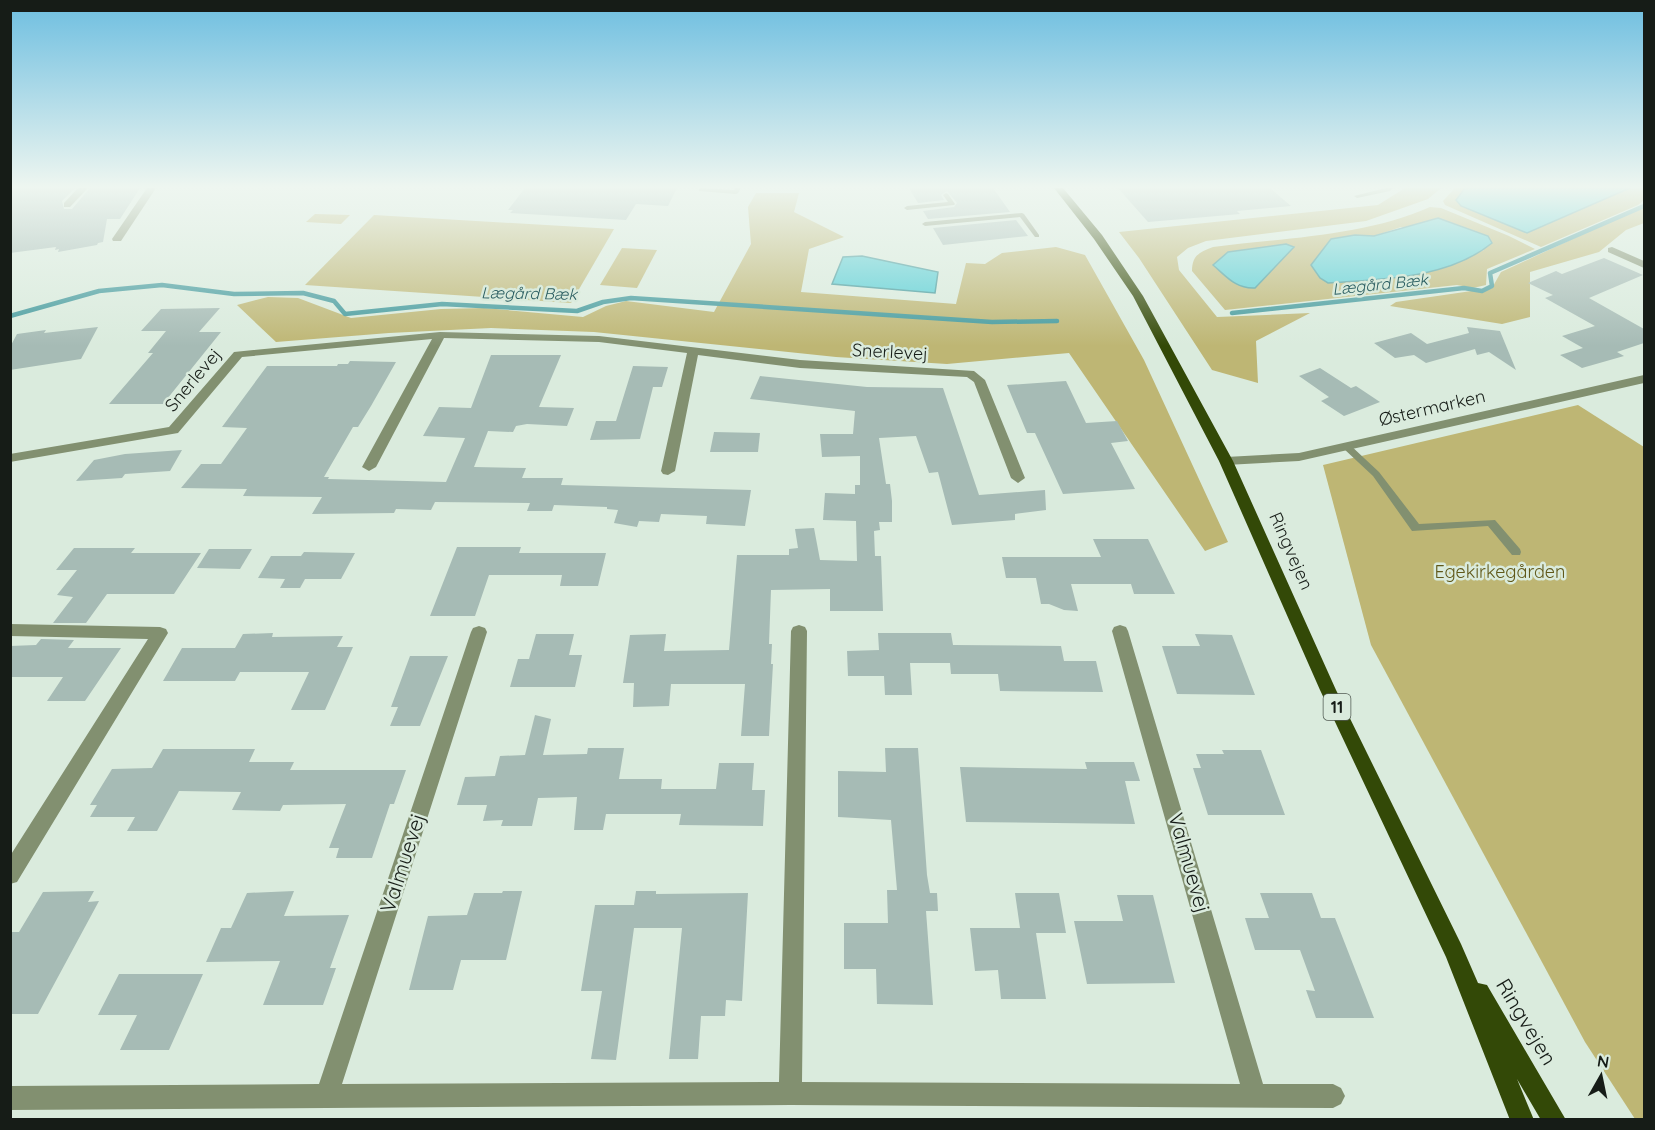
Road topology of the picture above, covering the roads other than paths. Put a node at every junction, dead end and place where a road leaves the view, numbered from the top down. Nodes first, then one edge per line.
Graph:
1 (1101, 241) edge
2 (1612, 250) dead end
3 (1644, 265) edge
4 (440, 335) junction
5 (693, 351) junction
6 (1644, 379) edge
7 (1346, 446) junction
8 (10, 458) edge
9 (1226, 461) junction
10 (369, 467) dead end
11 (668, 471) dead end
12 (1018, 478) dead end
13 (1515, 552) dead end
14 (10, 630) edge
15 (799, 631) dead end
16 (1120, 631) dead end
17 (478, 632) dead end
18 (10, 875) edge
19 (1454, 951) junction
20 (790, 1093) junction
21 (327, 1094) junction
22 (1255, 1096) junction
23 (1333, 1096) dead end
24 (10, 1098) edge
25 (1522, 1119) edge
26 (1554, 1119) edge

1 - 9 main road, Ringvejen / 11
2 - 3 street
4 - 5 street, Snerlevej
4 - 8 street, Snerlevej
4 - 10 street
5 - 11 street
5 - 12 street, Snerlevej
6 - 7 street, Østermarken
7 - 9 street, Østermarken
7 - 13 lane
9 - 19 main road, Ringvejen / 11
14 - 18 street
15 - 20 street
16 - 22 street, Valmuevej
17 - 21 street, Valmuevej
19 - 25 main road, Ringvejen / 11
19 - 26 main road, Ringvejen / 11
20 - 21 street
20 - 22 street
21 - 24 street
22 - 23 street

